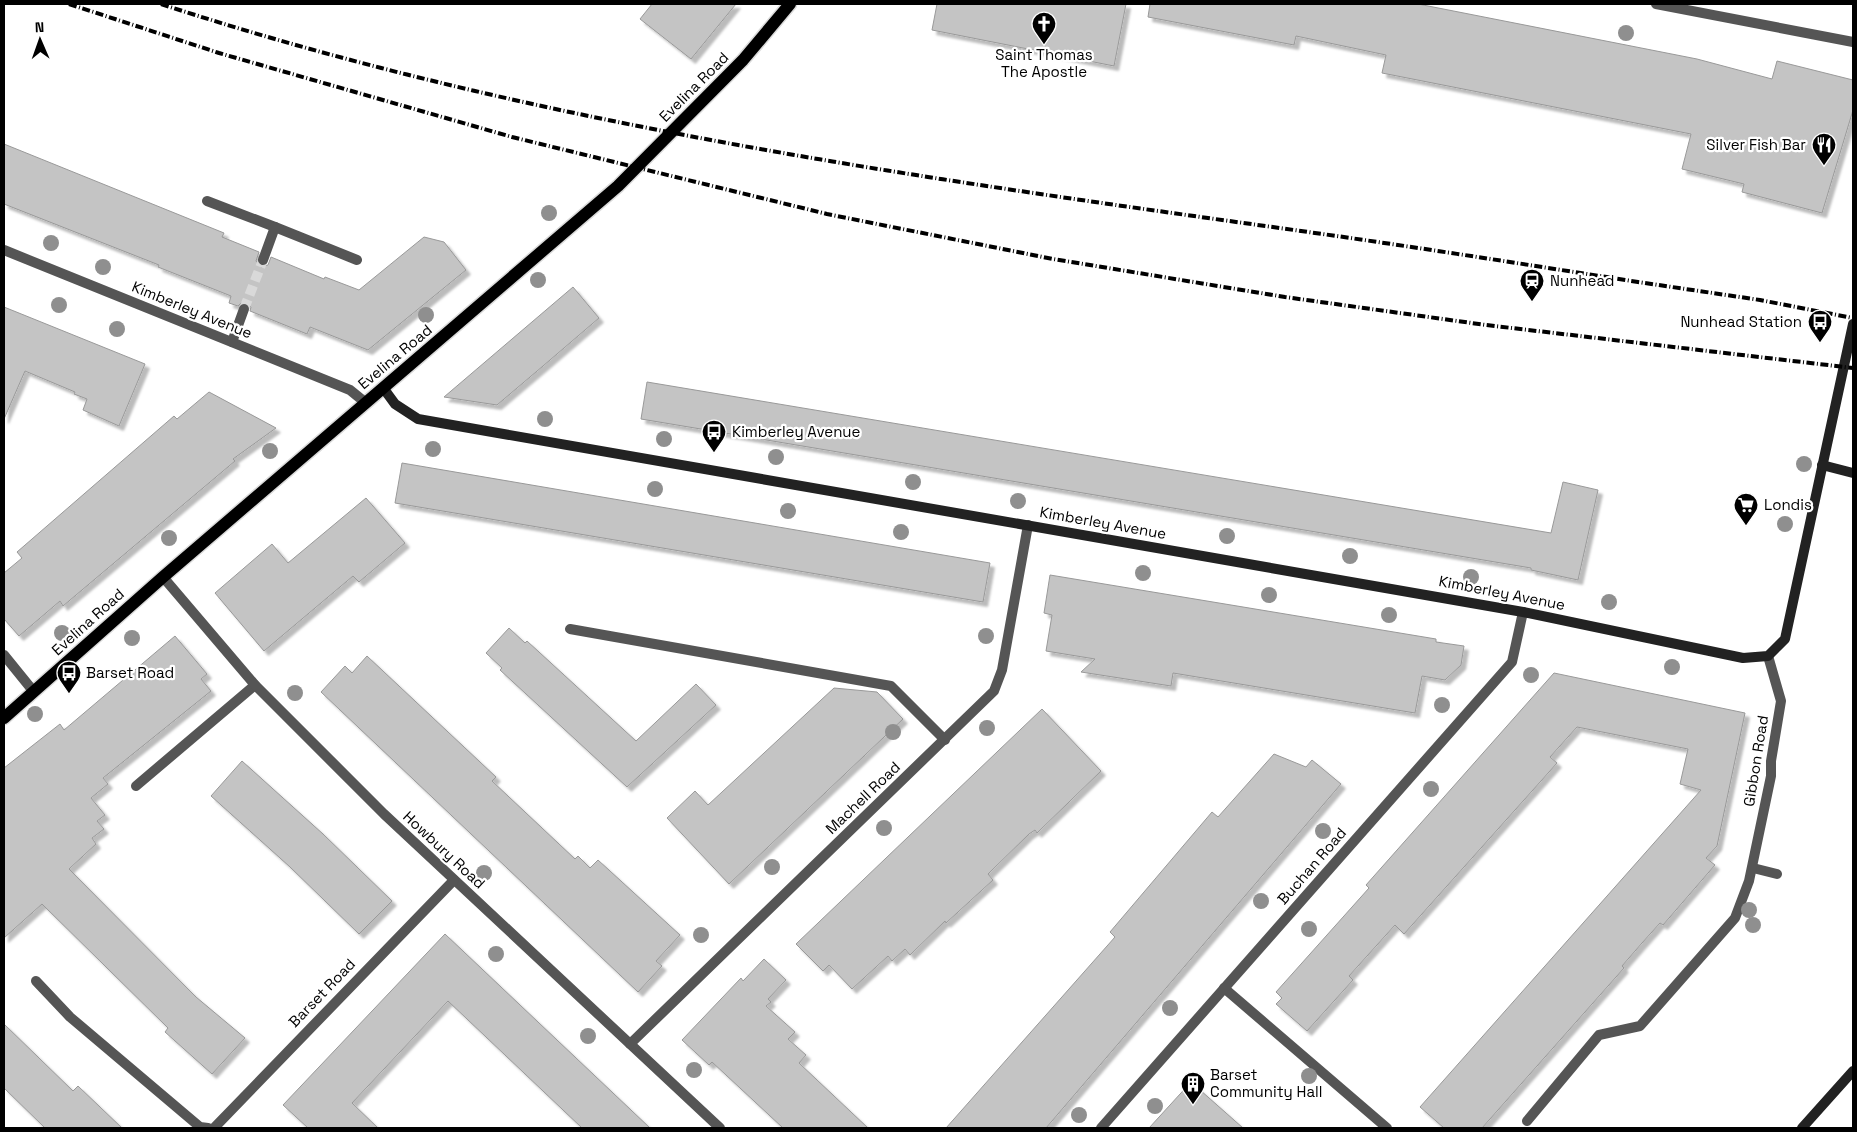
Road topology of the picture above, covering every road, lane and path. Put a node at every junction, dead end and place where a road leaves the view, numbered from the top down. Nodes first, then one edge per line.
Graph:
1 (790, 4) edge
2 (1656, 4) edge
3 (1853, 42) edge
4 (207, 201) dead end
5 (275, 227) junction
6 (4, 250) edge
7 (263, 260) tunnel mouth
8 (357, 260) dead end
9 (244, 309) tunnel mouth
10 (1853, 324) edge
11 (232, 342) junction
12 (384, 389) junction
13 (366, 402) junction
14 (1822, 465) junction
15 (1853, 473) edge
16 (1028, 525) junction
17 (163, 577) junction
18 (1523, 612) junction
19 (570, 629) dead end
20 (4, 655) edge
21 (1768, 656) junction
22 (255, 685) junction
23 (34, 692) junction
24 (4, 718) edge
25 (945, 740) junction
26 (136, 786) dead end
27 (1753, 868) junction
28 (1777, 874) dead end
29 (454, 880) junction
30 (36, 982) dead end
31 (1224, 988) junction
32 (630, 1044) junction
33 (1853, 1071) edge
34 (1527, 1121) dead end
35 (208, 1128) edge
36 (214, 1128) edge
37 (720, 1128) edge
38 (1101, 1128) edge
39 (1387, 1128) edge
40 (1802, 1128) edge

1 - 12 main road, Evelina Road
2 - 3 street
4 - 5 street
5 - 7 street
5 - 8 street
6 - 11 street, Kimberley Avenue
9 - 11 street
10 - 14 street
11 - 13 street, Kimberley Avenue
12 - 13 main road, Evelina Road
12 - 16 street, Kimberley Avenue
13 - 17 main road, Evelina Road
14 - 15 street
14 - 21 street
16 - 18 street, Kimberley Avenue
16 - 25 street, Machell Road
17 - 22 street, Howbury Road
17 - 23 main road, Evelina Road
18 - 21 street, Kimberley Avenue
18 - 31 street, Buchan Road
19 - 25 street
20 - 23 street
21 - 27 street, Gibbon Road
22 - 26 street
22 - 29 street, Howbury Road
23 - 24 main road, Evelina Road
25 - 32 street, Machell Road
27 - 28 street
27 - 34 street, Gibbon Road
29 - 32 street, Howbury Road
29 - 36 street, Barset Road
30 - 35 street
31 - 38 street, Buchan Road
31 - 39 street
32 - 37 street, Howbury Road
33 - 40 street

